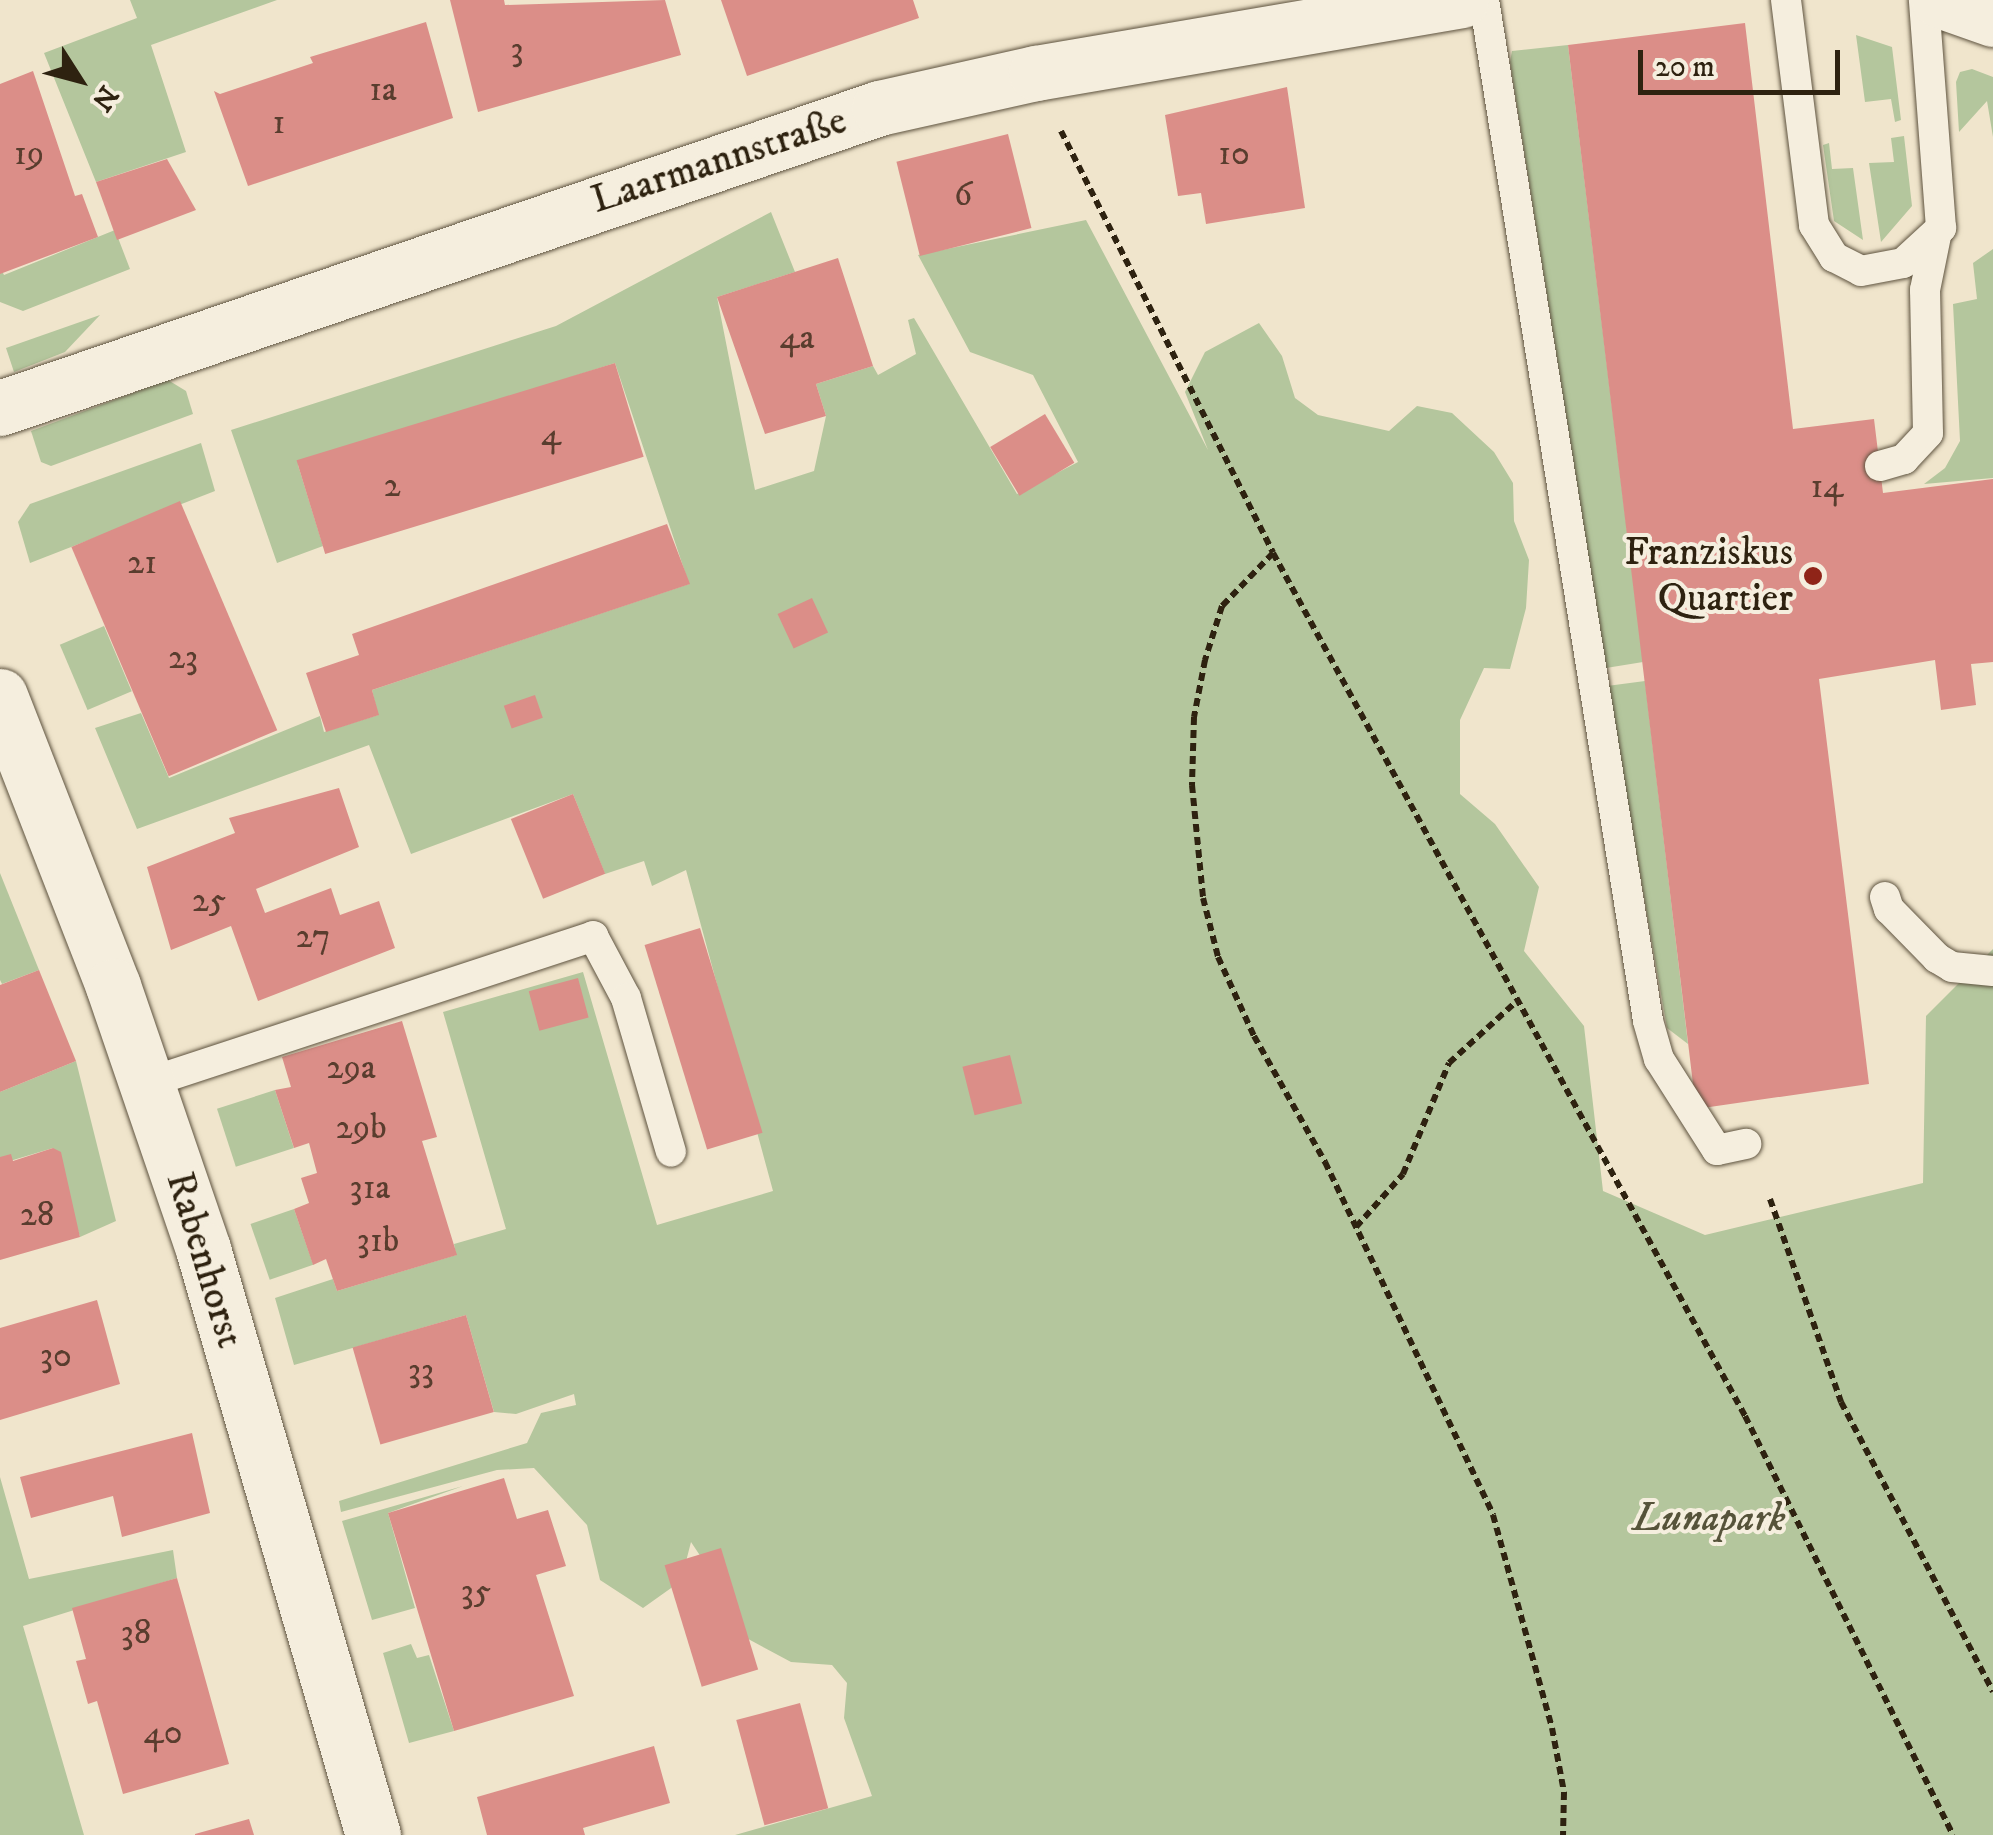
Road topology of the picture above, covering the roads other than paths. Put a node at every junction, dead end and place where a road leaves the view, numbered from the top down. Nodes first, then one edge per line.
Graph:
1 (1461, 0) edge
2 (1484, 0) edge
3 (1786, 0) edge
4 (1924, 0) edge
5 (1939, 0) edge
6 (1993, 18) edge
7 (1936, 236) junction
8 (0, 408) edge
9 (1880, 466) dead end
10 (0, 696) edge
11 (1885, 897) dead end
12 (1993, 971) edge
13 (147, 1083) junction
14 (1746, 1144) dead end
15 (672, 1152) dead end
16 (374, 1835) edge

1 - 8 street, Laarmannstraße
2 - 14 lane
3 - 7 lane
4 - 7 lane
5 - 6 street
7 - 9 lane
10 - 13 street, Rabenhorst
11 - 12 lane
13 - 15 lane
13 - 16 street, Rabenhorst

